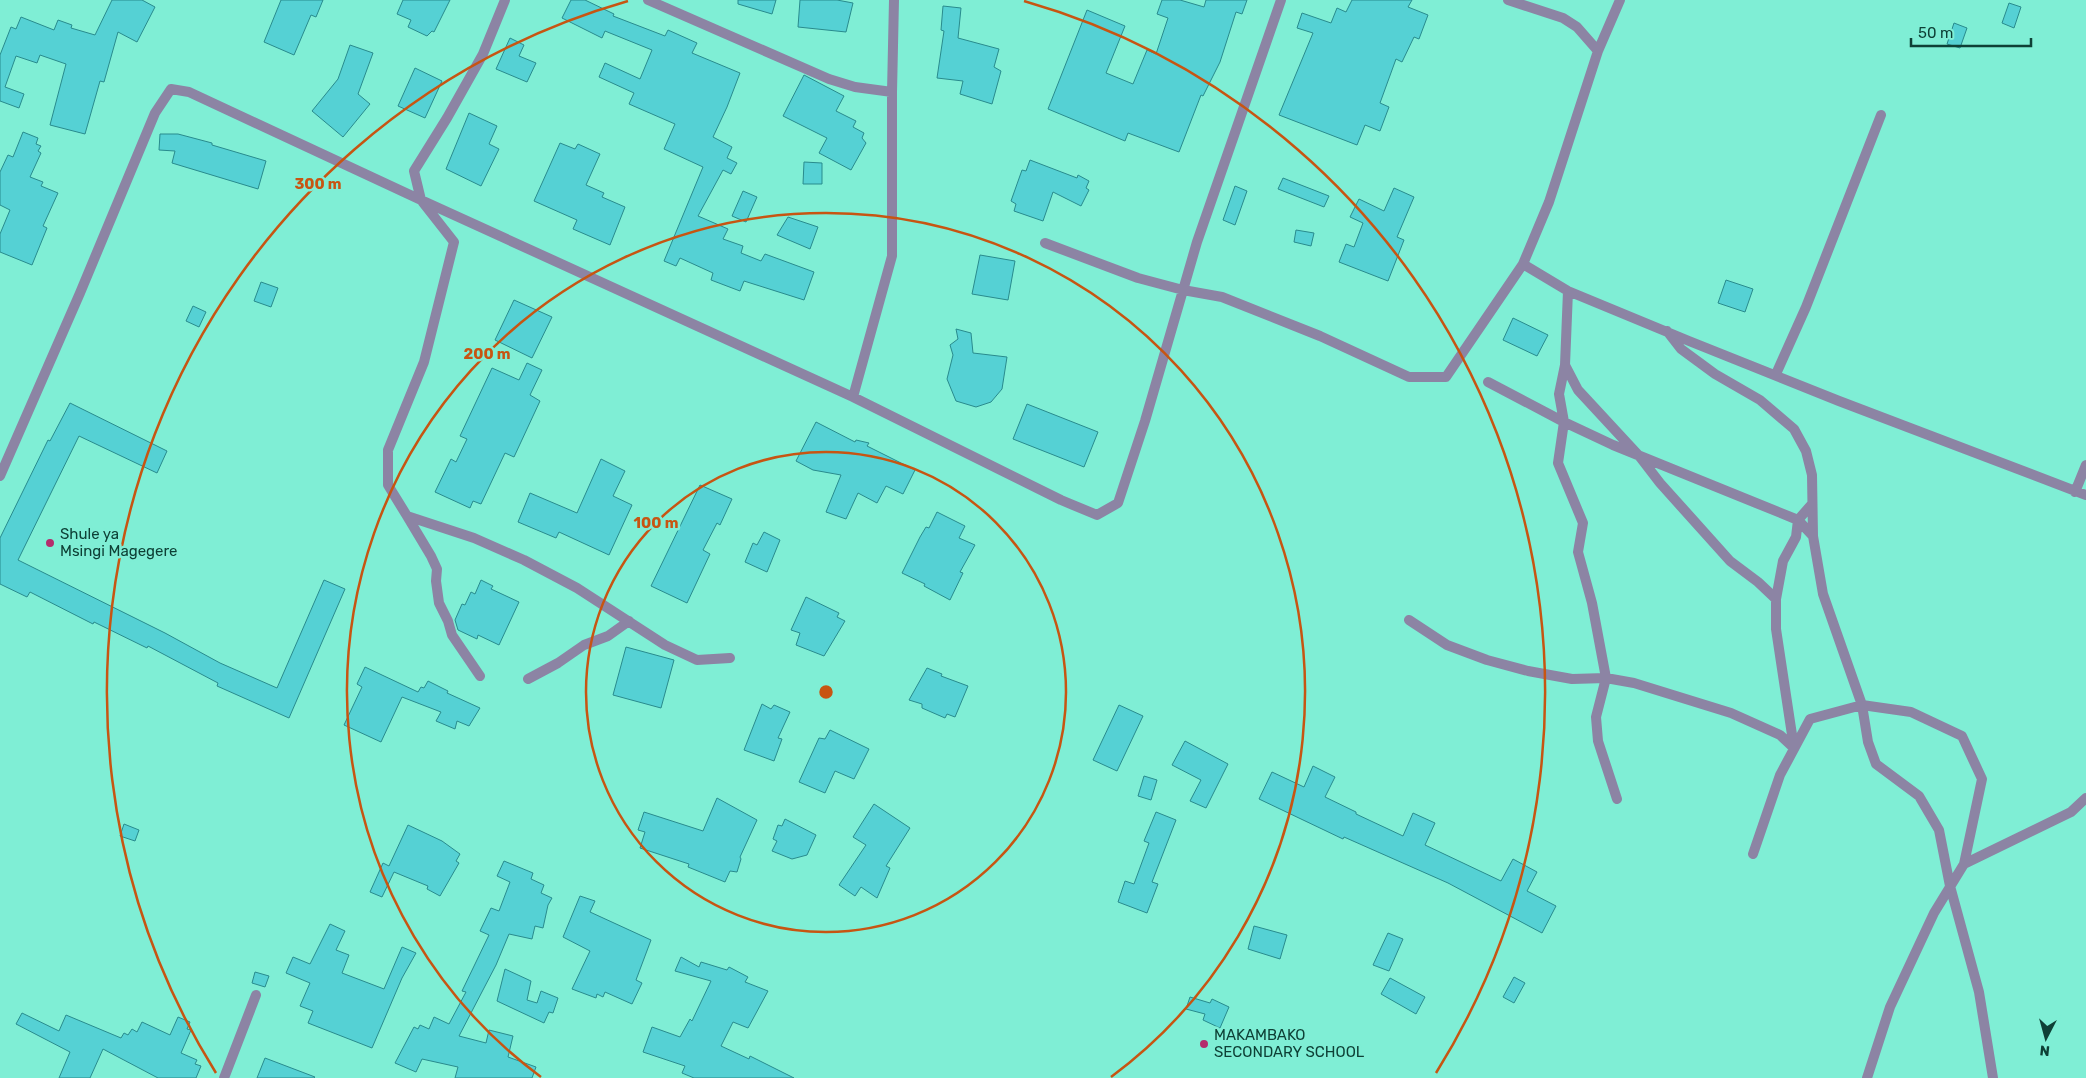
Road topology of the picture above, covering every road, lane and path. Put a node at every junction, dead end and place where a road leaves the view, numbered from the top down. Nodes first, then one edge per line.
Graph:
1 (505, 0) edge
2 (648, 0) edge
3 (894, 0) edge
4 (1281, 0) edge
5 (1508, 0) edge
6 (1620, 0) edge
7 (1598, 51) junction
8 (892, 92) junction
9 (1881, 115) dead end
10 (421, 200) junction
11 (1045, 243) dead end
12 (1523, 264) junction
13 (1182, 290) junction
14 (1568, 292) junction
15 (1667, 331) junction
16 (1565, 365) junction
17 (1776, 374) junction
18 (1488, 382) dead end
19 (852, 397) junction
20 (1564, 422) junction
21 (1640, 456) junction
22 (2086, 465) edge
23 (0, 476) edge
24 (2075, 492) junction
25 (2086, 495) edge
26 (1812, 504) junction
27 (407, 516) junction
28 (1798, 520) junction
29 (1813, 536) junction
30 (1776, 599) junction
31 (1409, 620) dead end
32 (629, 621) junction
33 (730, 658) dead end
34 (480, 676) dead end
35 (1606, 678) junction
36 (528, 679) dead end
37 (1862, 706) junction
38 (1794, 748) junction
39 (2086, 798) edge
40 (1617, 799) dead end
41 (1754, 854) dead end
42 (1964, 864) junction
43 (1950, 886) junction
44 (256, 995) dead end
45 (224, 1078) edge
46 (1867, 1078) edge
47 (1993, 1078) edge

1 - 10 street
2 - 8 street
3 - 8 street
4 - 13 street
5 - 7 street
6 - 7 street
7 - 12 street
8 - 19 street
9 - 17 street
10 - 19 street
10 - 23 street
10 - 27 street
11 - 13 street
12 - 13 street
12 - 14 street
13 - 19 street
14 - 15 street
14 - 16 street
15 - 17 street
15 - 26 street
16 - 20 street
16 - 21 street
17 - 24 street
18 - 20 street
20 - 21 street
20 - 35 street
21 - 28 street
21 - 30 street
22 - 24 street
24 - 25 street
26 - 28 street
26 - 29 street
27 - 32 street
27 - 34 street
28 - 29 street
28 - 30 street
29 - 37 street
30 - 38 street
31 - 35 street
32 - 33 street
32 - 36 street
35 - 38 street
35 - 40 street
37 - 38 street
37 - 42 street
37 - 43 street
38 - 41 street
39 - 42 street
42 - 43 street
43 - 46 street
43 - 47 street
44 - 45 street

